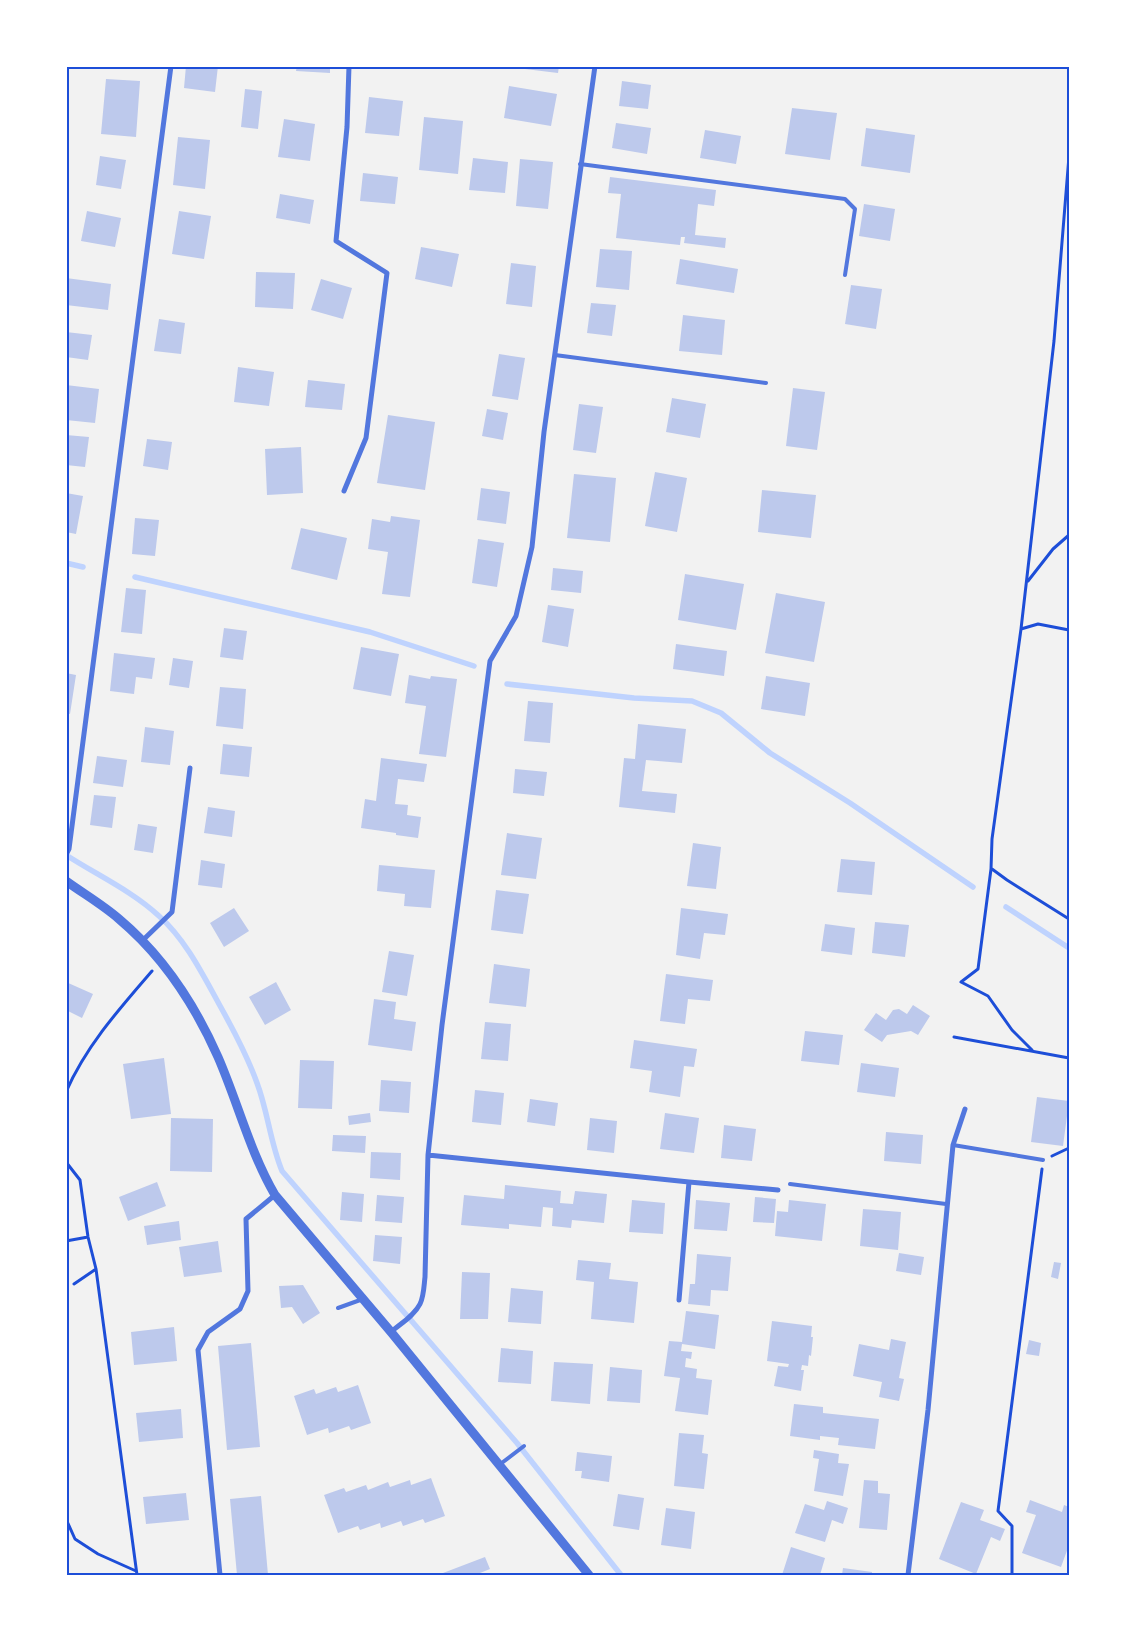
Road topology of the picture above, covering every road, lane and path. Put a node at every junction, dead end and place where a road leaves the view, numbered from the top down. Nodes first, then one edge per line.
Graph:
1 (172, 66) edge
2 (349, 66) edge
3 (595, 66) edge
4 (1069, 156) edge
5 (580, 164) junction
6 (845, 275) dead end
7 (555, 355) junction
8 (766, 384) dead end
9 (344, 491) dead end
10 (1069, 535) edge
11 (1027, 581) junction
12 (1021, 629) junction
13 (1069, 630) edge
14 (190, 768) dead end
15 (67, 852) edge
16 (991, 869) junction
17 (66, 881) edge
18 (1069, 919) edge
19 (143, 940) junction
20 (160, 961) junction
21 (954, 1037) dead end
22 (1032, 1050) junction
23 (1069, 1058) edge
24 (66, 1092) edge
25 (964, 1109) dead end
26 (953, 1145) junction
27 (1069, 1148) edge
28 (428, 1155) junction
29 (1043, 1160) junction
30 (66, 1162) edge
31 (688, 1182) junction
32 (790, 1184) dead end
33 (778, 1190) dead end
34 (275, 1194) junction
35 (946, 1204) junction
36 (88, 1237) junction
37 (66, 1241) edge
38 (96, 1269) junction
39 (74, 1284) dead end
40 (363, 1299) junction
41 (678, 1300) dead end
42 (338, 1308) dead end
43 (390, 1332) junction
44 (524, 1446) dead end
45 (499, 1465) junction
46 (66, 1518) edge
47 (137, 1573) edge
48 (220, 1575) edge
49 (589, 1575) edge
50 (908, 1575) edge
51 (1012, 1575) edge

1 - 15 street
2 - 9 street
3 - 5 street
4 - 11 path
5 - 6 lane
5 - 7 street
7 - 8 lane
7 - 28 street
10 - 11 path
11 - 12 path
12 - 13 path
12 - 16 path
14 - 19 street
16 - 18 path
16 - 22 path
17 - 19 street
19 - 20 street
20 - 24 path
20 - 34 street
21 - 22 path
22 - 23 path
25 - 26 street
26 - 29 lane
26 - 35 street
27 - 29 path
28 - 31 street
28 - 43 street
29 - 51 path
30 - 36 path
31 - 33 street
31 - 41 street
32 - 35 lane
34 - 40 street
34 - 48 street
35 - 50 street
36 - 37 path
36 - 38 path
38 - 39 path
38 - 47 path
40 - 42 lane
40 - 43 street
43 - 45 street
44 - 45 lane
45 - 49 street
46 - 47 path

